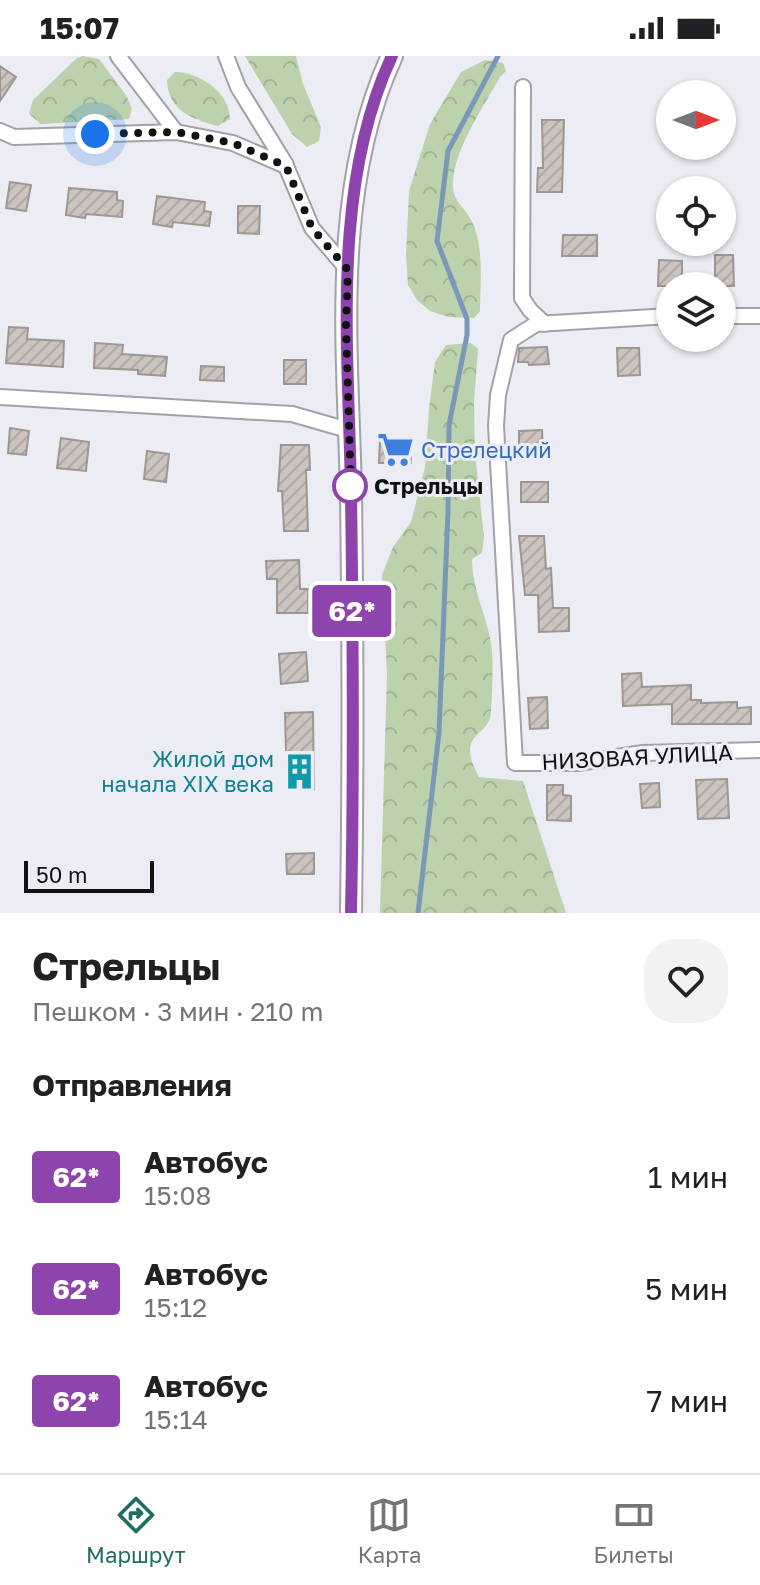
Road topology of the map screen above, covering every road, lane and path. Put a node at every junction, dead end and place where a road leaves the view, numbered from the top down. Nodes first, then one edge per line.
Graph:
1 (118, 56) edge
2 (226, 56) edge
3 (392, 56) edge
4 (523, 87) dead end
5 (176, 132) junction
6 (4, 134) edge
7 (286, 166) junction
8 (348, 270) junction
9 (736, 316) edge
10 (760, 316) edge
11 (656, 317) edge
12 (540, 324) junction
13 (0, 397) edge
14 (348, 430) junction
15 (760, 750) edge
16 (351, 913) edge

1 - 5 street
2 - 7 street
3 - 8 main road
4 - 12 street
5 - 6 street
5 - 7 street
7 - 8 street
8 - 14 main road
9 - 10 street
11 - 12 street
12 - 15 street, НИЗОВАЯ УЛИЦА
13 - 14 street
14 - 16 main road

